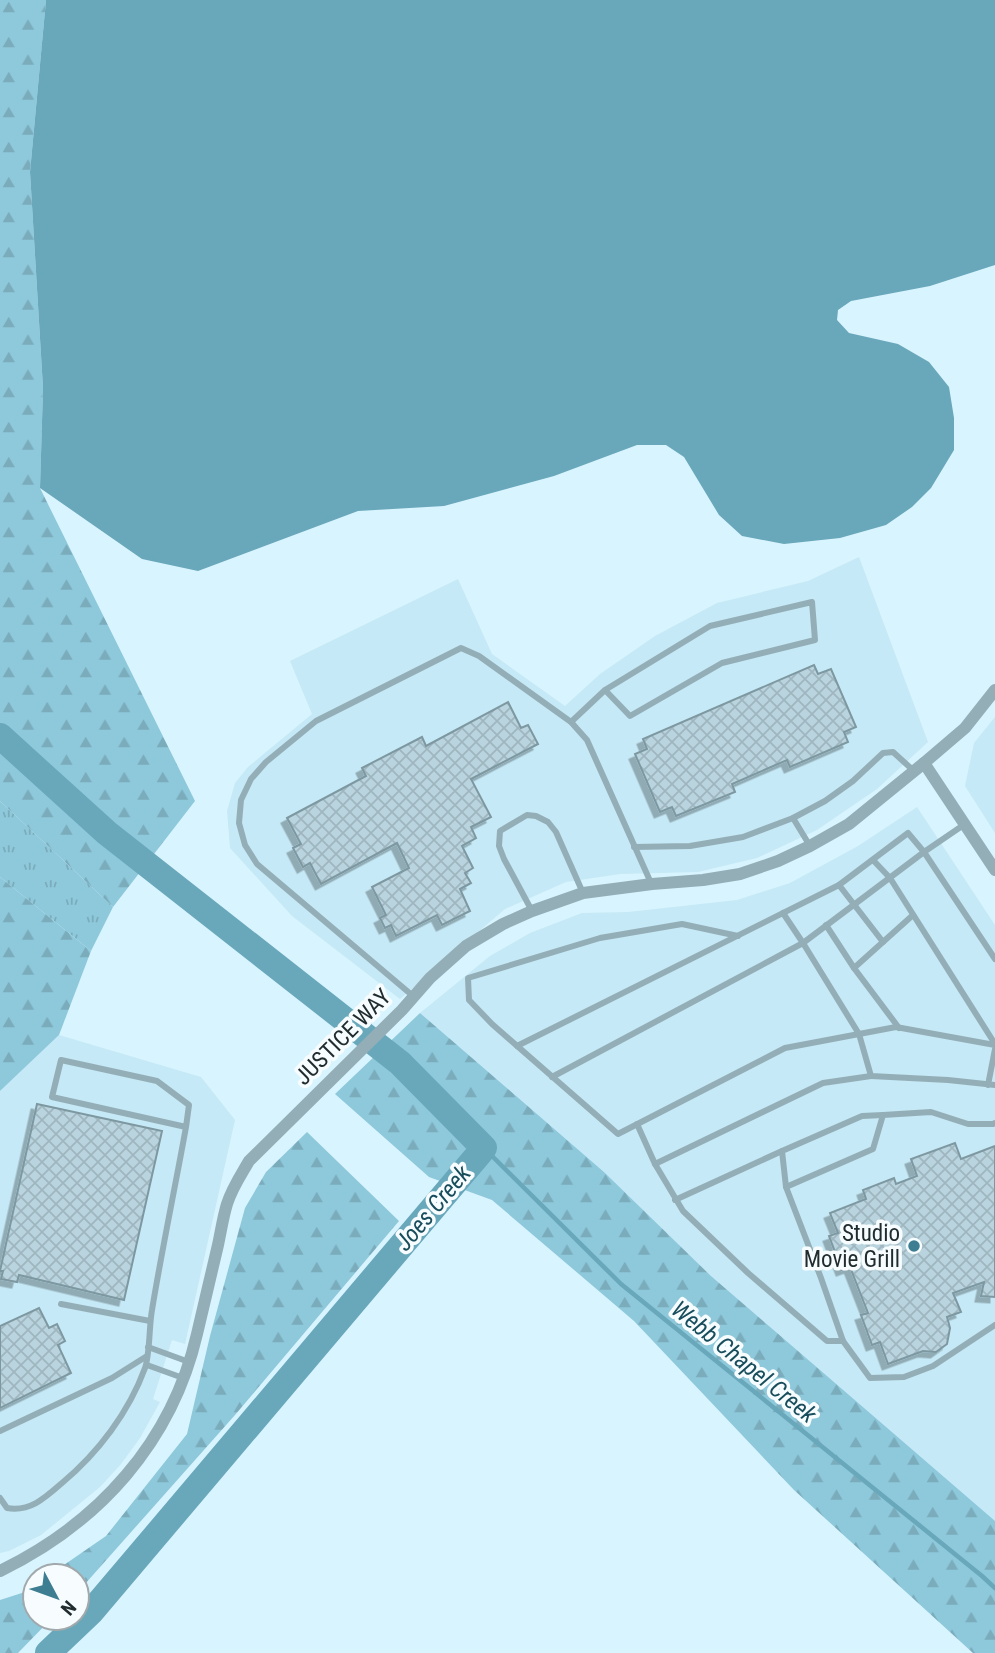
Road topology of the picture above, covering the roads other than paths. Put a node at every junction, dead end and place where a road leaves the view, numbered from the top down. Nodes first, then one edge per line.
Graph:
1 (605, 690) junction
2 (995, 690) edge
3 (571, 722) junction
4 (924, 763) junction
5 (914, 771) junction
6 (793, 818) junction
7 (965, 824) junction
8 (810, 846) junction
9 (635, 847) junction
10 (924, 852) junction
11 (873, 860) junction
12 (995, 870) edge
13 (890, 878) junction
14 (652, 884) junction
15 (839, 885) junction
16 (583, 893) junction
17 (855, 906) junction
18 (531, 911) junction
19 (783, 913) junction
20 (913, 915) junction
21 (826, 925) junction
22 (738, 936) junction
23 (883, 942) junction
24 (803, 943) junction
25 (995, 960) edge
26 (854, 968) junction
27 (413, 996) junction
28 (898, 1028) junction
29 (859, 1034) junction
30 (517, 1046) junction
31 (995, 1046) edge
32 (871, 1076) junction
33 (552, 1077) junction
34 (991, 1085) edge
35 (883, 1115) junction
36 (995, 1123) edge
37 (637, 1125) junction
38 (186, 1127) junction
39 (782, 1151) junction
40 (655, 1164) junction
41 (786, 1187) junction
42 (676, 1200) junction
43 (61, 1304) dead end
44 (150, 1321) junction
45 (995, 1326) edge
46 (843, 1341) junction
47 (148, 1347) junction
48 (147, 1356) junction
49 (190, 1363) junction
50 (147, 1364) junction
51 (184, 1379) junction
52 (0, 1431) edge
53 (0, 1498) edge
54 (0, 1571) edge

1 - 1 lane
1 - 3 lane
2 - 4 street, JUSTICE WAY
3 - 9 lane
3 - 27 lane
4 - 5 street, JUSTICE WAY
4 - 7 street
5 - 6 lane
5 - 8 street, JUSTICE WAY
6 - 8 lane
6 - 9 lane
7 - 10 lane
7 - 12 street
8 - 14 street, JUSTICE WAY
9 - 14 lane
10 - 11 lane
10 - 13 lane
10 - 25 lane
11 - 13 lane
11 - 15 lane
13 - 17 lane
13 - 20 lane
14 - 16 street, JUSTICE WAY
15 - 17 lane
15 - 19 lane
16 - 18 street, JUSTICE WAY
16 - 18 lane
17 - 21 lane
17 - 23 lane
18 - 27 street, JUSTICE WAY
19 - 22 lane
19 - 24 lane
20 - 23 lane
20 - 31 lane
21 - 24 lane
21 - 26 lane
22 - 30 lane
22 - 30 lane
23 - 26 lane
24 - 29 lane
24 - 33 lane
26 - 28 lane
27 - 49 street, JUSTICE WAY
28 - 29 lane
28 - 31 lane
29 - 32 lane
29 - 37 lane
30 - 33 lane
31 - 34 lane
32 - 34 lane
32 - 40 lane
33 - 37 lane
35 - 36 lane
35 - 39 lane
35 - 41 lane
37 - 40 lane
38 - 38 lane
38 - 44 lane
39 - 41 lane
39 - 42 lane
40 - 42 lane
41 - 46 lane
42 - 46 lane
43 - 44 lane
44 - 47 lane
45 - 46 lane
47 - 48 lane
47 - 49 lane
48 - 50 lane
48 - 52 lane
49 - 51 street, JUSTICE WAY
50 - 51 lane
50 - 53 lane
51 - 54 street, JUSTICE WAY

